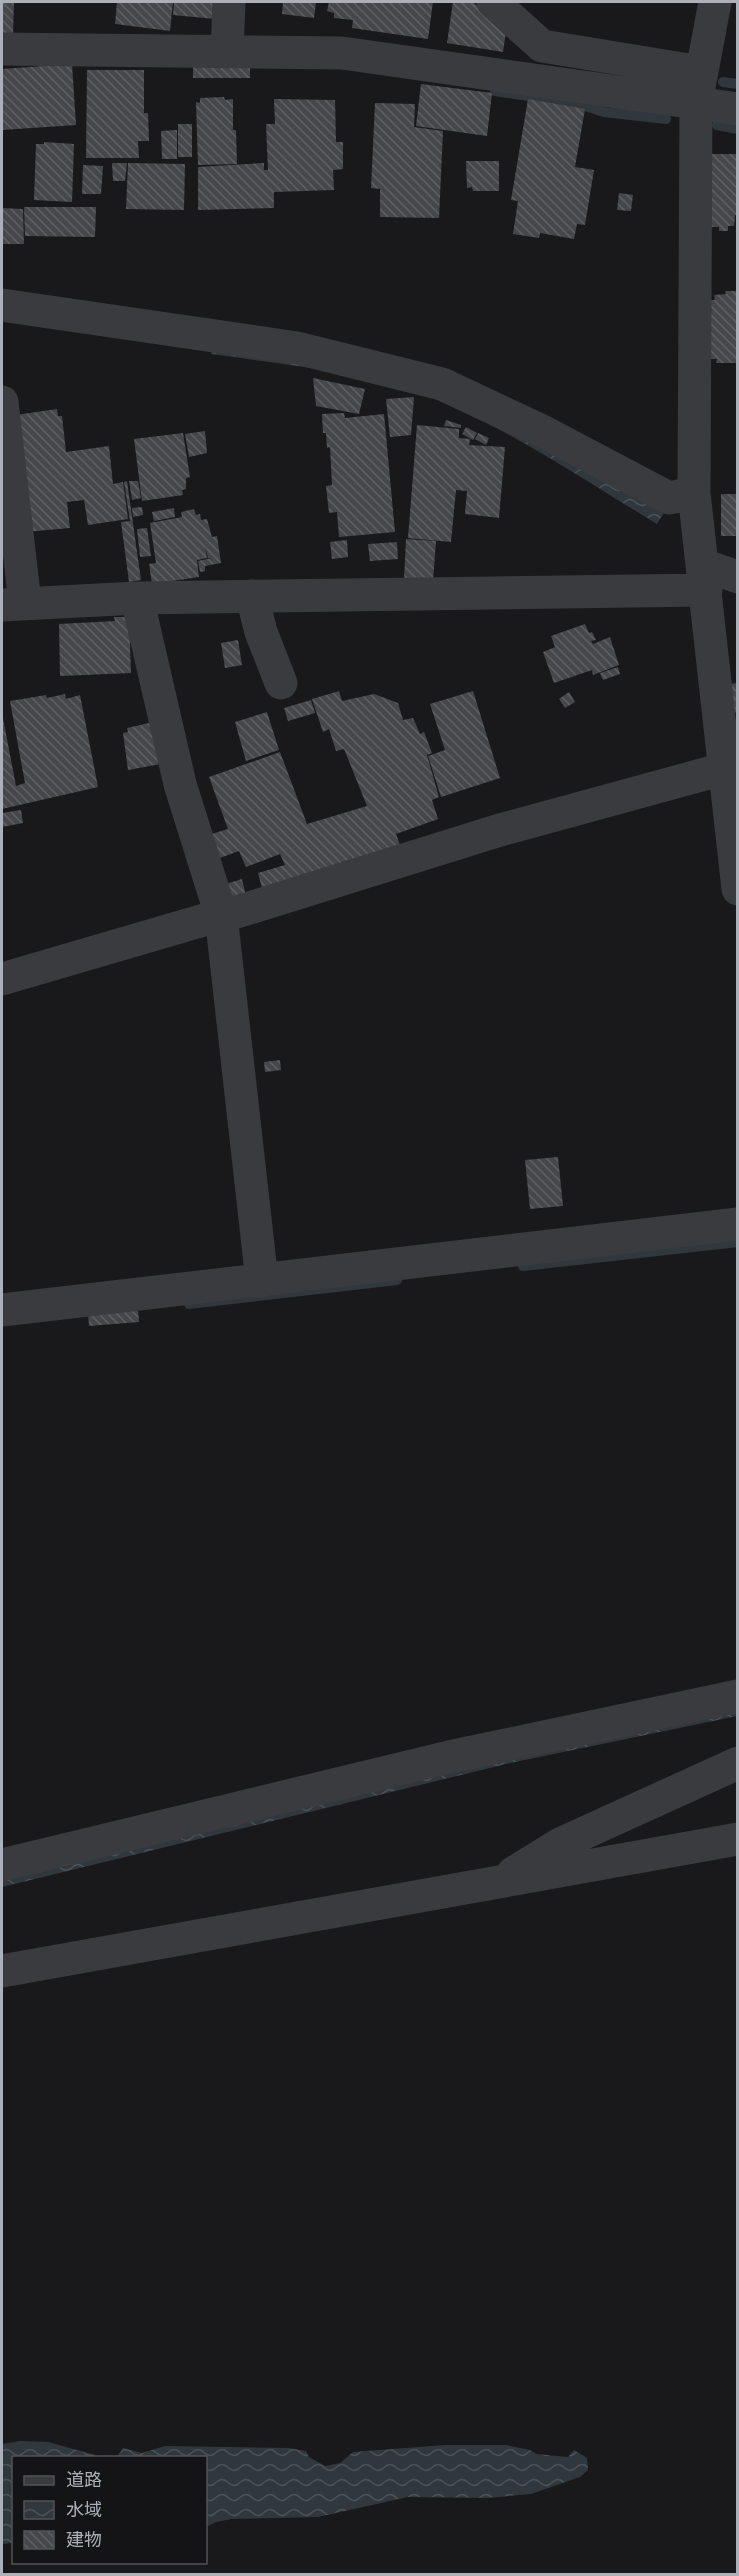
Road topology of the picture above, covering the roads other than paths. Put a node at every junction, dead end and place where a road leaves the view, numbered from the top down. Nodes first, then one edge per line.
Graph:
1 (229, 2) edge
2 (493, 2) edge
3 (715, 2) edge
4 (2, 50) edge
5 (227, 52) junction
6 (699, 87) junction
7 (738, 109) edge
8 (2, 305) edge
9 (2, 402) edge
10 (694, 493) junction
11 (705, 577) junction
12 (738, 577) edge
13 (252, 596) junction
14 (137, 598) junction
15 (13, 604) edge
16 (281, 683) dead end
17 (731, 767) edge
18 (738, 889) edge
19 (221, 915) junction
20 (2, 979) edge
21 (738, 1224) edge
22 (262, 1281) junction
23 (2, 1310) edge
24 (738, 1696) edge
25 (738, 1762) edge
26 (738, 1839) edge
27 (2, 1865) edge
28 (499, 1882) junction
29 (2, 1971) edge

1 - 5 street
2 - 6 street
3 - 6 street
4 - 5 street
5 - 6 street
6 - 7 street
6 - 10 street
8 - 10 street
9 - 15 street
10 - 11 street
11 - 12 street
11 - 13 street
11 - 17 street
13 - 14 street
13 - 16 street
14 - 15 street
14 - 19 street
17 - 18 street
17 - 19 street
19 - 20 street
19 - 22 street
21 - 22 street
22 - 23 street
24 - 27 street
25 - 28 street
26 - 28 street
28 - 29 street

